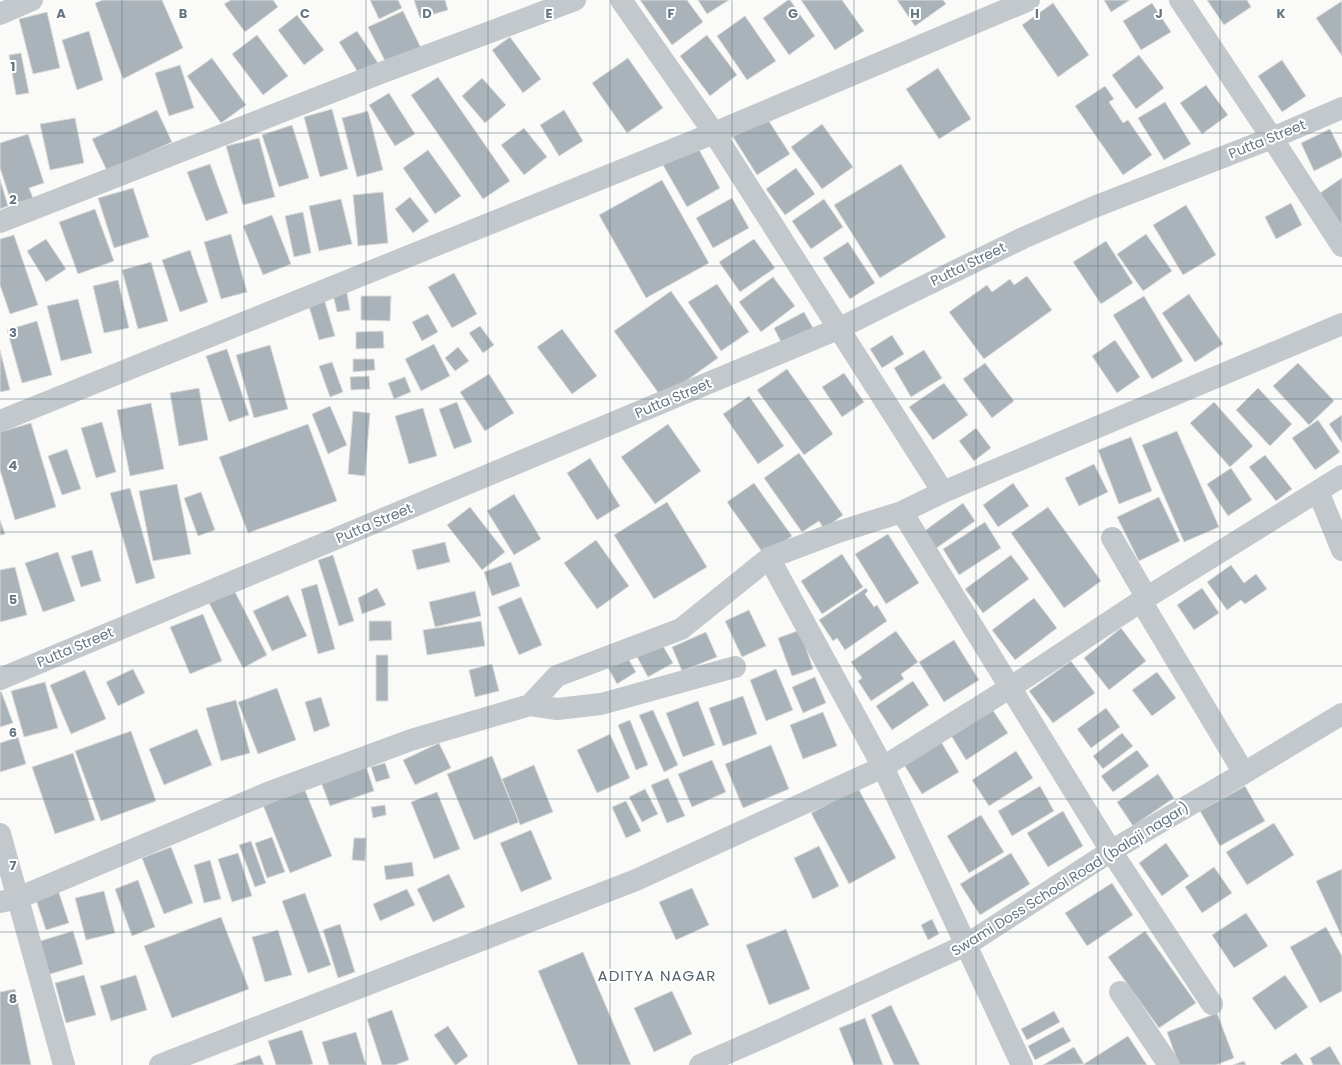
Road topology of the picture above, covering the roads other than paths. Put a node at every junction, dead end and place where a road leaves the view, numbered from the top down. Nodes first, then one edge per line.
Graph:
1 (32, 0) edge
2 (575, 0) edge
3 (621, 0) edge
4 (1029, 0) edge
5 (1180, 0) edge
6 (0, 14) edge
7 (1342, 108) edge
8 (714, 133) junction
9 (1272, 138) junction
10 (0, 222) edge
11 (1342, 246) edge
12 (1342, 324) edge
13 (840, 328) junction
14 (0, 421) edge
15 (1342, 476) edge
16 (1318, 491) junction
17 (943, 492) junction
18 (902, 512) junction
19 (1112, 538) dead end
20 (1342, 550) edge
21 (769, 558) junction
22 (1144, 599) junction
23 (735, 667) dead end
24 (0, 679) edge
25 (1011, 688) junction
26 (530, 705) junction
27 (1342, 714) edge
28 (883, 767) junction
29 (1244, 773) junction
30 (0, 834) edge
31 (1111, 851) junction
32 (9, 900) edge
33 (966, 945) junction
34 (1120, 992) dead end
35 (1212, 1004) dead end
36 (64, 1065) edge
37 (160, 1065) edge
38 (700, 1065) edge
39 (1022, 1065) edge
40 (1169, 1065) edge

1 - 6 street
2 - 10 street
3 - 8 street
4 - 8 street
5 - 9 street
7 - 9 street, Putta Street
8 - 13 street
8 - 14 street
9 - 11 street
9 - 13 street, Putta Street
12 - 17 street
13 - 17 street
13 - 24 street, Putta Street
15 - 16 street
16 - 20 street
16 - 22 street
17 - 18 street
18 - 21 street
18 - 25 street
19 - 22 street
21 - 26 street
21 - 28 street
22 - 25 street
22 - 29 street
23 - 26 street
25 - 28 street
25 - 31 street
26 - 32 street
27 - 29 street, Swami Doss School Road (balaji nagar)
28 - 33 street
28 - 37 street
29 - 31 street, Swami Doss School Road (balaji nagar)
30 - 32 street
31 - 33 street, Swami Doss School Road (balaji nagar)
31 - 35 street
32 - 36 street
33 - 38 street, Swami Doss School Road (balaji nagar)
33 - 39 street
34 - 40 street

